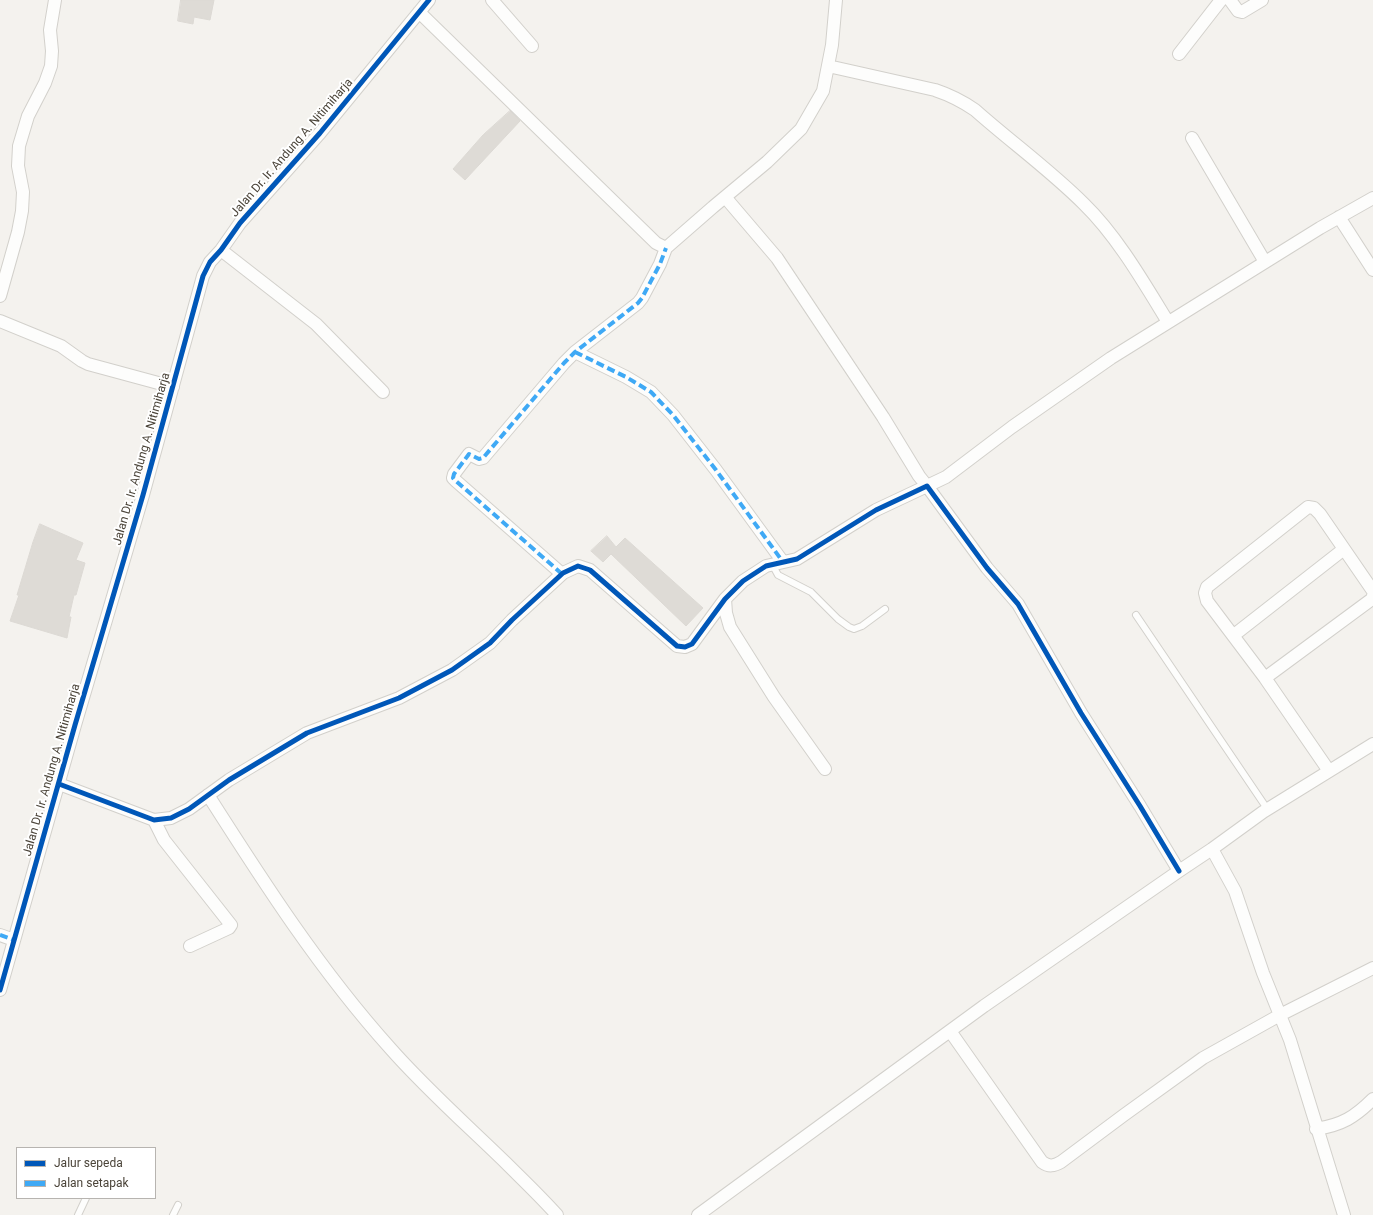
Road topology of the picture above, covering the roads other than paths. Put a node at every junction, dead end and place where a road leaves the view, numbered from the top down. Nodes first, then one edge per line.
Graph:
1 (55, 0) edge
2 (429, 0) edge
3 (492, 0) edge
4 (836, 0) edge
5 (1221, 0) edge
6 (1230, 0) edge
7 (1262, 0) edge
8 (419, 12) junction
9 (532, 46) dead end
10 (1179, 54) dead end
11 (828, 66) junction
12 (1192, 138) dead end
13 (725, 197) junction
14 (1373, 198) edge
15 (1339, 217) junction
16 (666, 248) junction
17 (221, 250) junction
18 (1265, 262) junction
19 (1373, 270) edge
20 (0, 296) edge
21 (0, 321) edge
22 (1168, 322) junction
23 (575, 352) junction
24 (173, 387) junction
25 (383, 392) dead end
26 (927, 486) junction
27 (1344, 549) junction
28 (777, 563) junction
29 (562, 574) junction
30 (1373, 591) edge
31 (1373, 596) edge
32 (725, 599) junction
33 (885, 609) dead end
34 (1136, 616) dead end
35 (1234, 635) junction
36 (1265, 678) junction
37 (1373, 744) edge
38 (825, 769) dead end
39 (1329, 771) junction
40 (59, 784) junction
41 (208, 796) junction
42 (1268, 810) junction
43 (154, 820) junction
44 (1212, 849) junction
45 (1179, 871) junction
46 (0, 935) edge
47 (14, 940) junction
48 (190, 946) dead end
49 (1373, 968) edge
50 (0, 990) edge
51 (1280, 1015) junction
52 (950, 1031) junction
53 (1373, 1099) edge
54 (1316, 1129) junction
55 (86, 1199) edge
56 (178, 1205) dead end
57 (78, 1215) edge
58 (172, 1215) edge
59 (557, 1215) edge
60 (698, 1215) edge
61 (1344, 1215) edge

1 - 20 street
2 - 8 street, Jalan Dr. Ir. Andung A. Nitimiharja
3 - 9 street
4 - 11 street
5 - 10 street
6 - 7 street
8 - 16 street
8 - 17 street, Jalan Dr. Ir. Andung A. Nitimiharja
11 - 13 street
11 - 22 street
12 - 18 street
13 - 16 street
13 - 26 street
14 - 15 street
15 - 18 street
15 - 19 street
16 - 23 street
17 - 24 street, Jalan Dr. Ir. Andung A. Nitimiharja
17 - 25 street
18 - 22 street
21 - 24 street
22 - 26 street
23 - 28 street
23 - 29 street
24 - 40 street, Jalan Dr. Ir. Andung A. Nitimiharja
26 - 28 street
26 - 45 street
27 - 30 street
27 - 35 street
27 - 35 street
28 - 32 street
28 - 33 lane
29 - 32 street
29 - 41 street
31 - 36 street
32 - 38 street
34 - 42 lane
35 - 36 street
36 - 39 street
37 - 39 street
39 - 42 street
40 - 43 street
40 - 47 street, Jalan Dr. Ir. Andung A. Nitimiharja
41 - 43 street
41 - 59 street
42 - 44 street
43 - 48 street
44 - 45 street
44 - 51 street
45 - 52 street
46 - 47 street
47 - 50 street, Jalan Dr. Ir. Andung A. Nitimiharja
49 - 51 street
51 - 52 street
51 - 54 street
52 - 60 street
53 - 54 street
54 - 61 street
55 - 57 lane
56 - 58 lane

